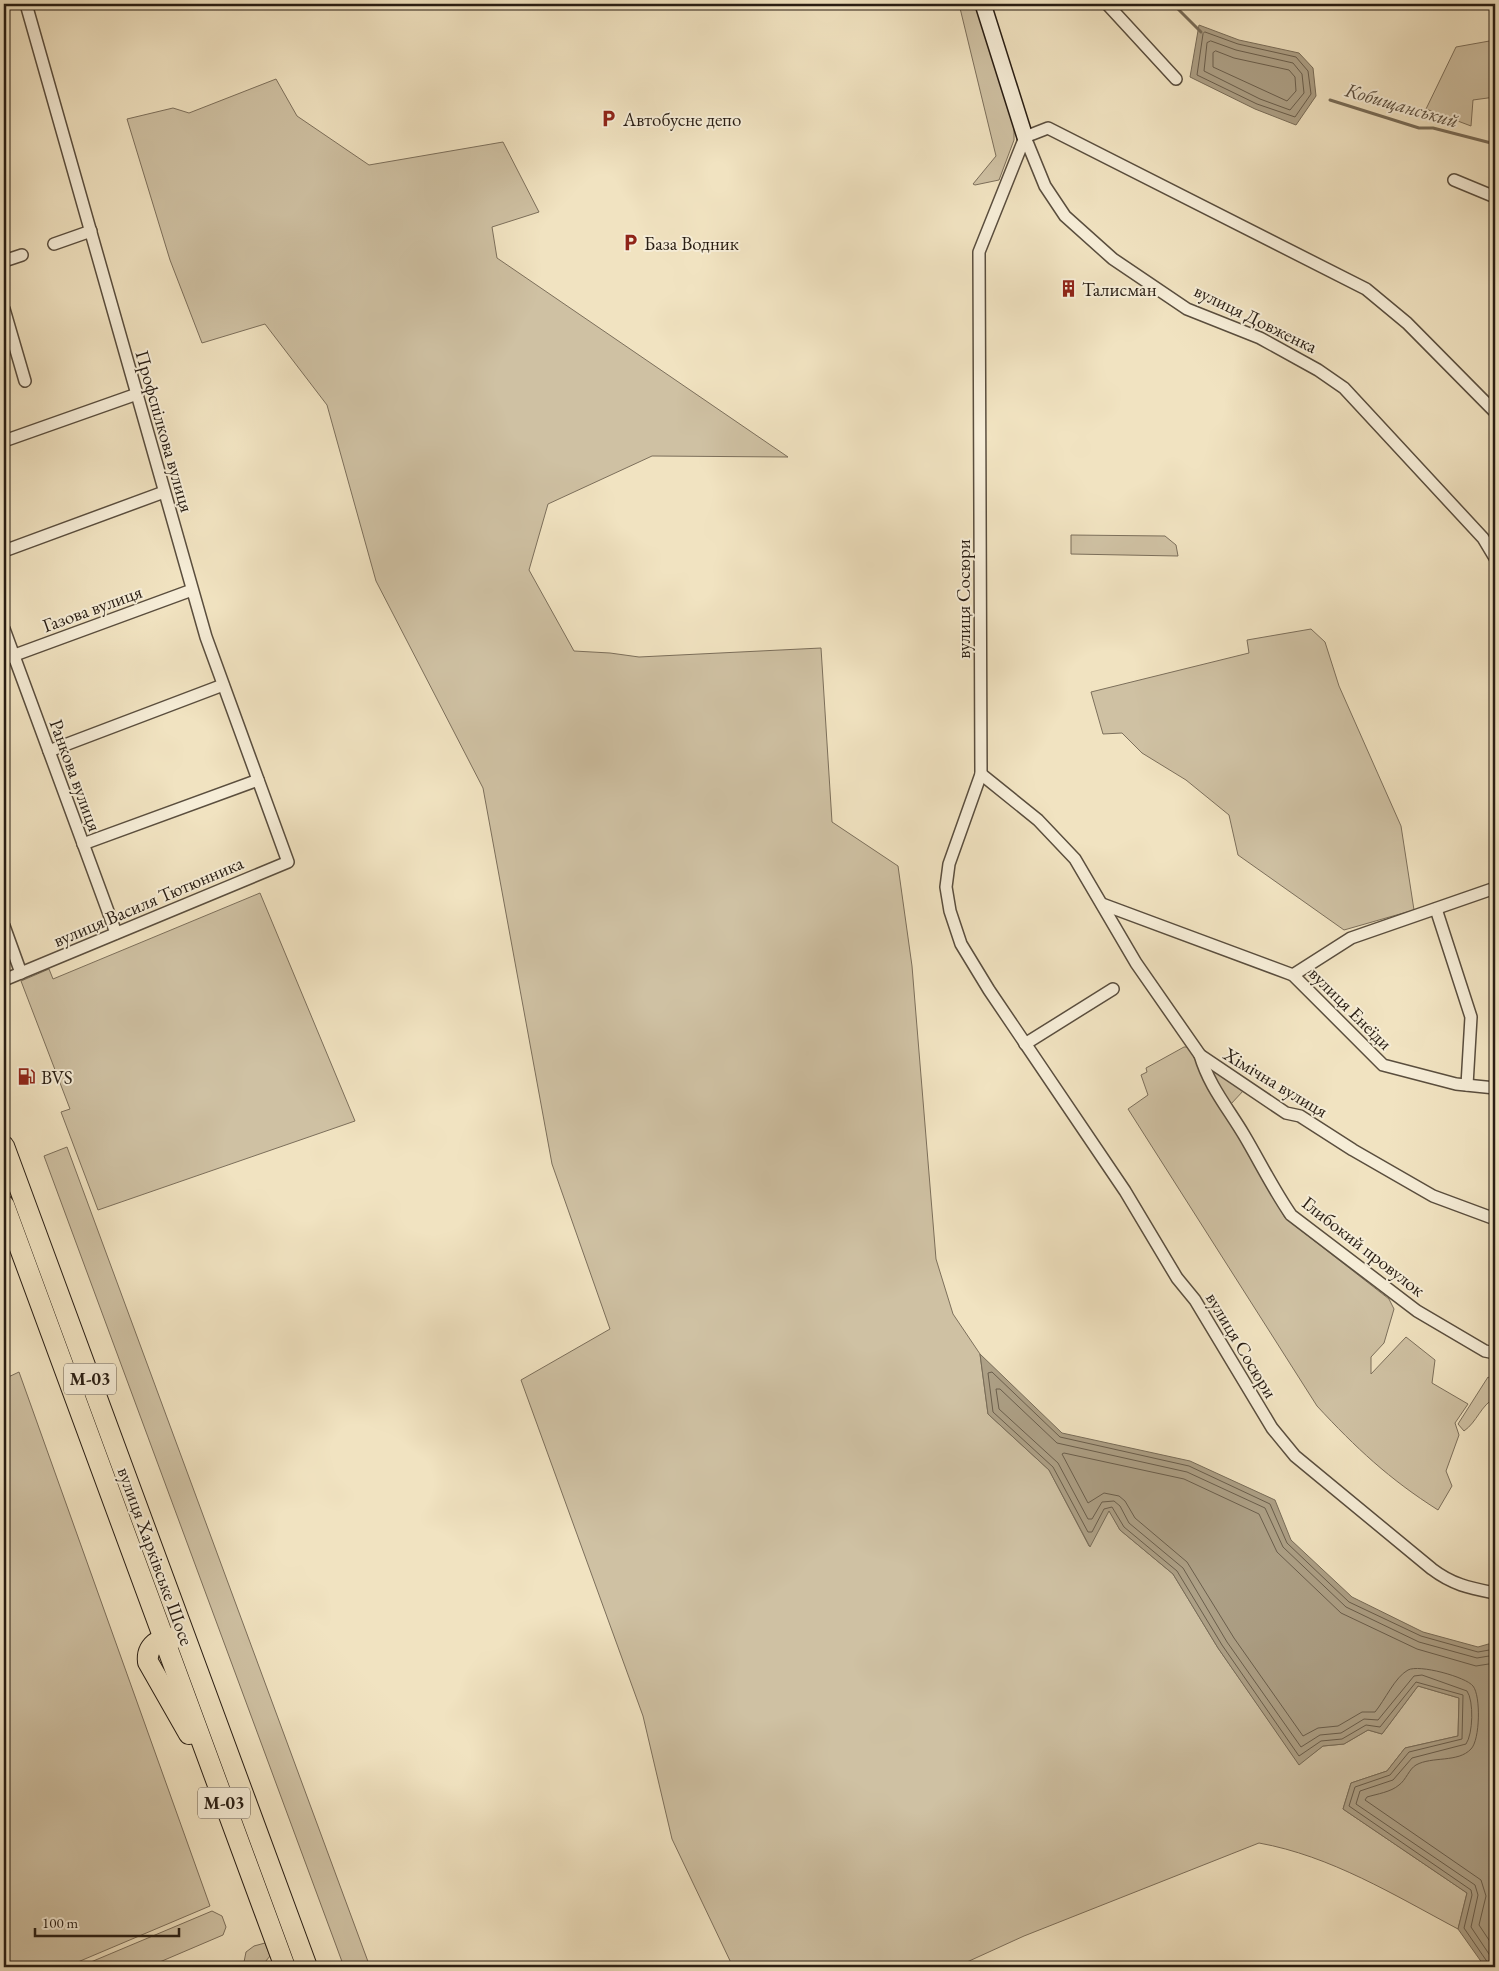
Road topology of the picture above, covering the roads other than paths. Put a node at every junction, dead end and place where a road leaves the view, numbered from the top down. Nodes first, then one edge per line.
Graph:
1 (26, 4) edge
2 (983, 4) edge
3 (1107, 4) edge
4 (1176, 79) dead end
5 (1025, 137) junction
6 (1454, 180) dead end
7 (1495, 197) edge
8 (91, 231) junction
9 (54, 244) dead end
10 (22, 255) dead end
11 (4, 261) edge
12 (4, 309) edge
13 (25, 381) dead end
14 (137, 394) junction
15 (1495, 412) edge
16 (4, 441) edge
17 (164, 492) junction
18 (4, 551) edge
19 (1495, 558) edge
20 (192, 590) junction
21 (4, 629) edge
22 (9, 658) edge
23 (223, 686) junction
24 (49, 751) junction
25 (981, 774) junction
26 (258, 780) junction
27 (83, 844) junction
28 (288, 862) joint
29 (1495, 888) edge
30 (1102, 904) junction
31 (1436, 909) junction
32 (4, 926) edge
33 (116, 933) junction
34 (21, 973) junction
35 (1293, 975) junction
36 (4, 980) edge
37 (1112, 989) dead end
38 (1025, 1044) junction
39 (1200, 1055) junction
40 (1467, 1085) junction
41 (1495, 1088) edge
42 (4, 1146) edge
43 (4, 1206) edge
44 (1495, 1219) edge
45 (1495, 1353) edge
46 (1495, 1592) edge
47 (164, 1639) junction
48 (190, 1650) junction
49 (285, 1967) edge
50 (307, 1967) edge

1 - 8 street, Профспілкова вулиця
2 - 5 street, вулиця Довженка
3 - 4 street
5 - 15 street
5 - 19 street, вулиця Довженка
5 - 25 street, вулиця Сосюри
6 - 7 street
8 - 9 street
8 - 14 street, Профспілкова вулиця
10 - 11 street
12 - 13 street
14 - 16 street
14 - 17 street, Профспілкова вулиця
17 - 18 street
17 - 20 street, Профспілкова вулиця
20 - 22 street, Газова вулиця
20 - 23 street, Профспілкова вулиця
21 - 22 street, Ранкова вулиця
22 - 24 street, Ранкова вулиця
23 - 24 street
23 - 26 street, Профспілкова вулиця
24 - 27 street, Ранкова вулиця
25 - 30 street
25 - 38 street, вулиця Сосюри
26 - 27 street
26 - 28 street, Профспілкова вулиця
27 - 33 street, Ранкова вулиця
28 - 33 street, вулиця Василя Тютюнника
29 - 31 street
30 - 35 street, вулиця Енеїди
30 - 39 street, Хімічна вулиця
31 - 35 street
31 - 40 street
32 - 34 street
33 - 34 street, вулиця Василя Тютюнника
34 - 36 street, вулиця Василя Тютюнника
35 - 40 street, вулиця Енеїди
37 - 38 street
38 - 46 street, вулиця Сосюри
39 - 44 street, Хімічна вулиця
39 - 45 street, Глибокий провулок
40 - 41 street, вулиця Енеїди
42 - 48 highway, вулиця Харківське Шосе / М-03
43 - 47 highway, вулиця Харківське Шосе / М-03
47 - 48 highway
47 - 49 highway, М-03
48 - 50 highway, вулиця Харківське Шосе / М-03

